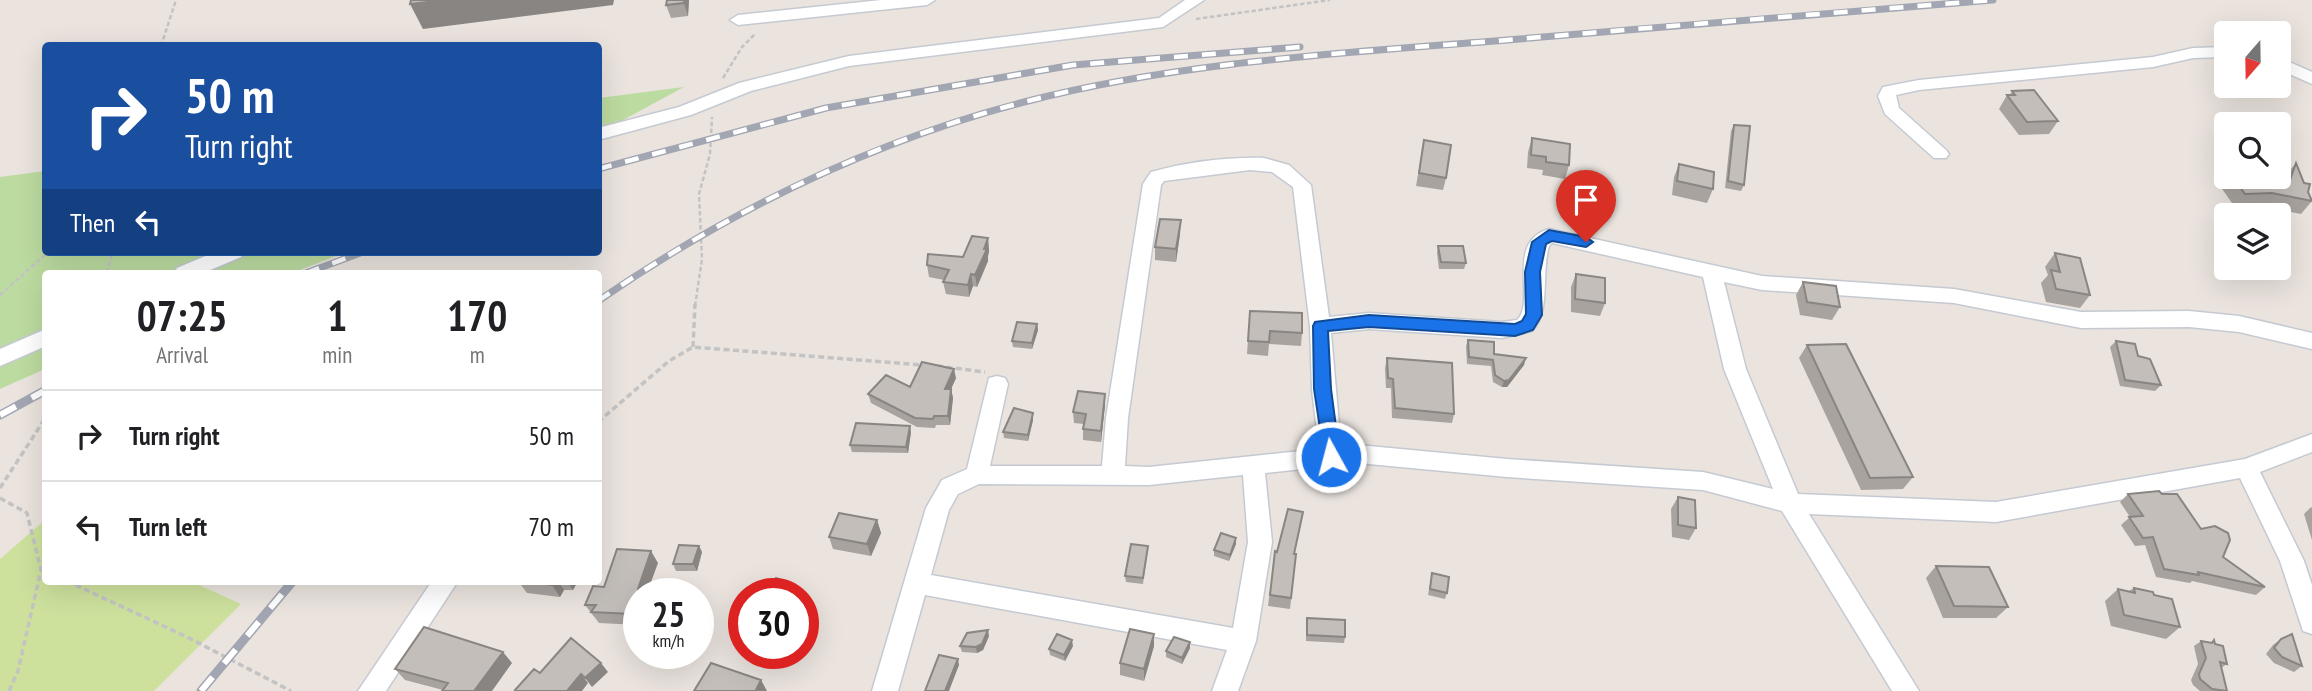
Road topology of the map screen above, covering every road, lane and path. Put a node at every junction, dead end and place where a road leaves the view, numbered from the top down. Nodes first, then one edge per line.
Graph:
1 (176, 0) edge
2 (927, 0) edge
3 (1196, 0) edge
4 (1330, 0) edge
5 (777, 16) junction
6 (738, 20) dead end
7 (1163, 22) junction
8 (162, 42) edge
9 (2214, 52) edge
10 (2291, 68) edge
11 (2312, 79) edge
12 (710, 101) junction
13 (602, 133) edge
14 (1940, 154) dead end
15 (44, 256) edge
16 (224, 256) edge
17 (191, 270) edge
18 (1712, 274) junction
19 (0, 295) edge
20 (1320, 326) junction
21 (42, 339) edge
22 (2312, 341) edge
23 (692, 347) junction
24 (0, 358) edge
25 (997, 384) joint
26 (602, 419) edge
27 (42, 423) edge
28 (2312, 443) edge
29 (1331, 457) junction
30 (1254, 465) junction
31 (2246, 468) junction
32 (977, 475) junction
33 (1113, 476) junction
34 (0, 488) edge
35 (0, 498) edge
36 (1790, 503) junction
37 (42, 567) edge
38 (42, 575) edge
39 (916, 583) junction
40 (76, 585) edge
41 (443, 585) edge
42 (2312, 623) edge
43 (1243, 641) junction
44 (9, 691) edge
45 (291, 691) edge
46 (371, 691) edge
47 (885, 691) edge
48 (1225, 691) edge
49 (1906, 691) edge

1 - 8 path
2 - 5 street
3 - 7 street
4 - 7 path
5 - 6 street
5 - 12 path
7 - 12 street
9 - 14 street
10 - 11 street
12 - 13 street
12 - 23 path
15 - 19 path
16 - 17 street
18 - 20 street
18 - 22 street
18 - 36 street
20 - 29 street
20 - 33 street
21 - 24 street
23 - 25 path
23 - 26 path
25 - 32 street
27 - 34 path
28 - 31 street
29 - 30 street
29 - 36 street
30 - 33 street
30 - 43 street
31 - 36 street
31 - 42 street
32 - 33 street
32 - 39 street
35 - 37 path
36 - 49 street
38 - 44 path
39 - 43 street
39 - 47 street
40 - 45 path
41 - 46 street
43 - 48 street

